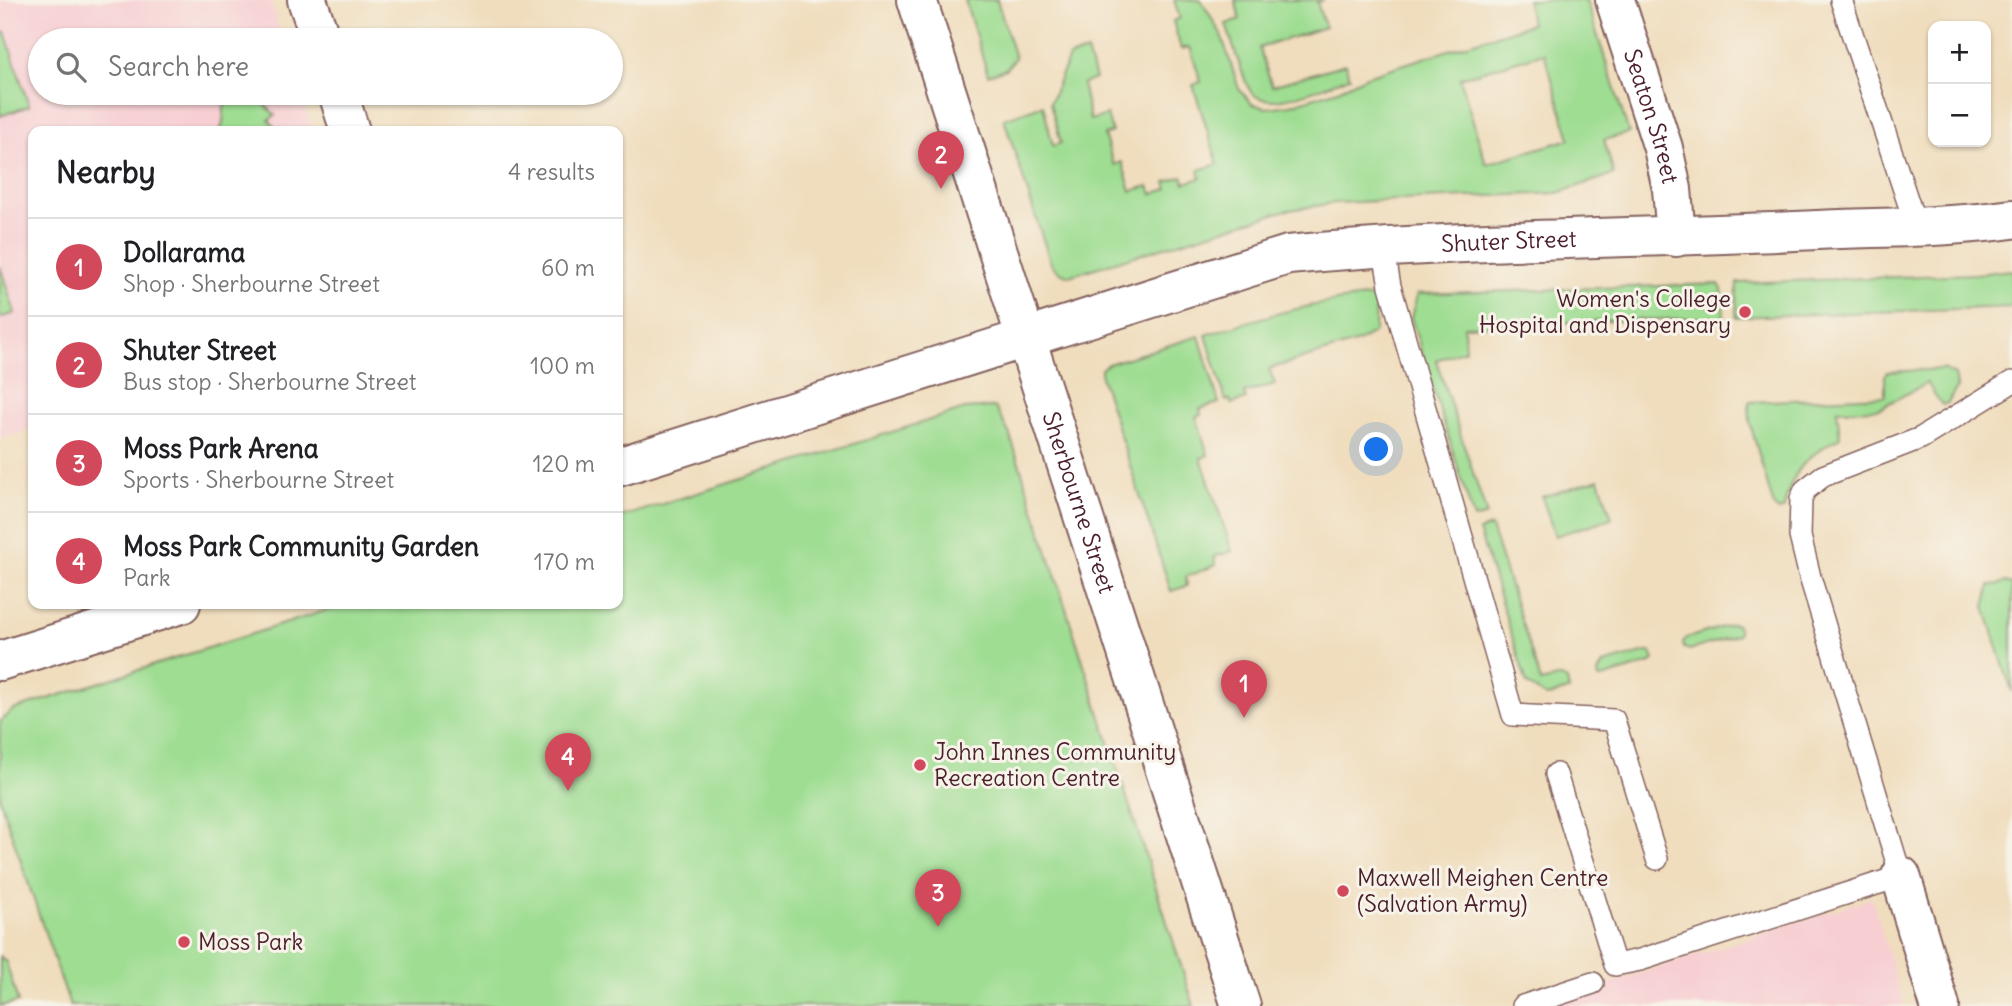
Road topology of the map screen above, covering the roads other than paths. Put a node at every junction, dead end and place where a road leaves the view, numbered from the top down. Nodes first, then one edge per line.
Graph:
1 (307, 0) edge
2 (917, 0) edge
3 (1615, 0) edge
4 (1842, 0) edge
5 (317, 28) edge
6 (342, 105) edge
7 (349, 126) edge
8 (2012, 219) edge
9 (1916, 226) junction
10 (1676, 237) junction
11 (1383, 246) junction
12 (1026, 340) junction
13 (2012, 382) edge
14 (623, 465) edge
15 (165, 609) edge
16 (0, 661) edge
17 (1556, 774) dead end
18 (1657, 859) dead end
19 (1901, 876) junction
20 (1593, 983) dead end
21 (1241, 1006) edge
22 (1522, 1006) edge
23 (1940, 1006) edge

1 - 5 street
2 - 12 street, Sherbourne Street
3 - 10 street, Seaton Street
4 - 9 lane
6 - 7 street
8 - 9 street, Shuter Street
9 - 10 street, Shuter Street
10 - 11 street, Shuter Street
11 - 12 street, Shuter Street
11 - 18 lane
12 - 14 street, Shuter Street
12 - 21 street, Sherbourne Street
13 - 19 lane
15 - 16 street
17 - 19 lane
19 - 23 street
20 - 22 lane

